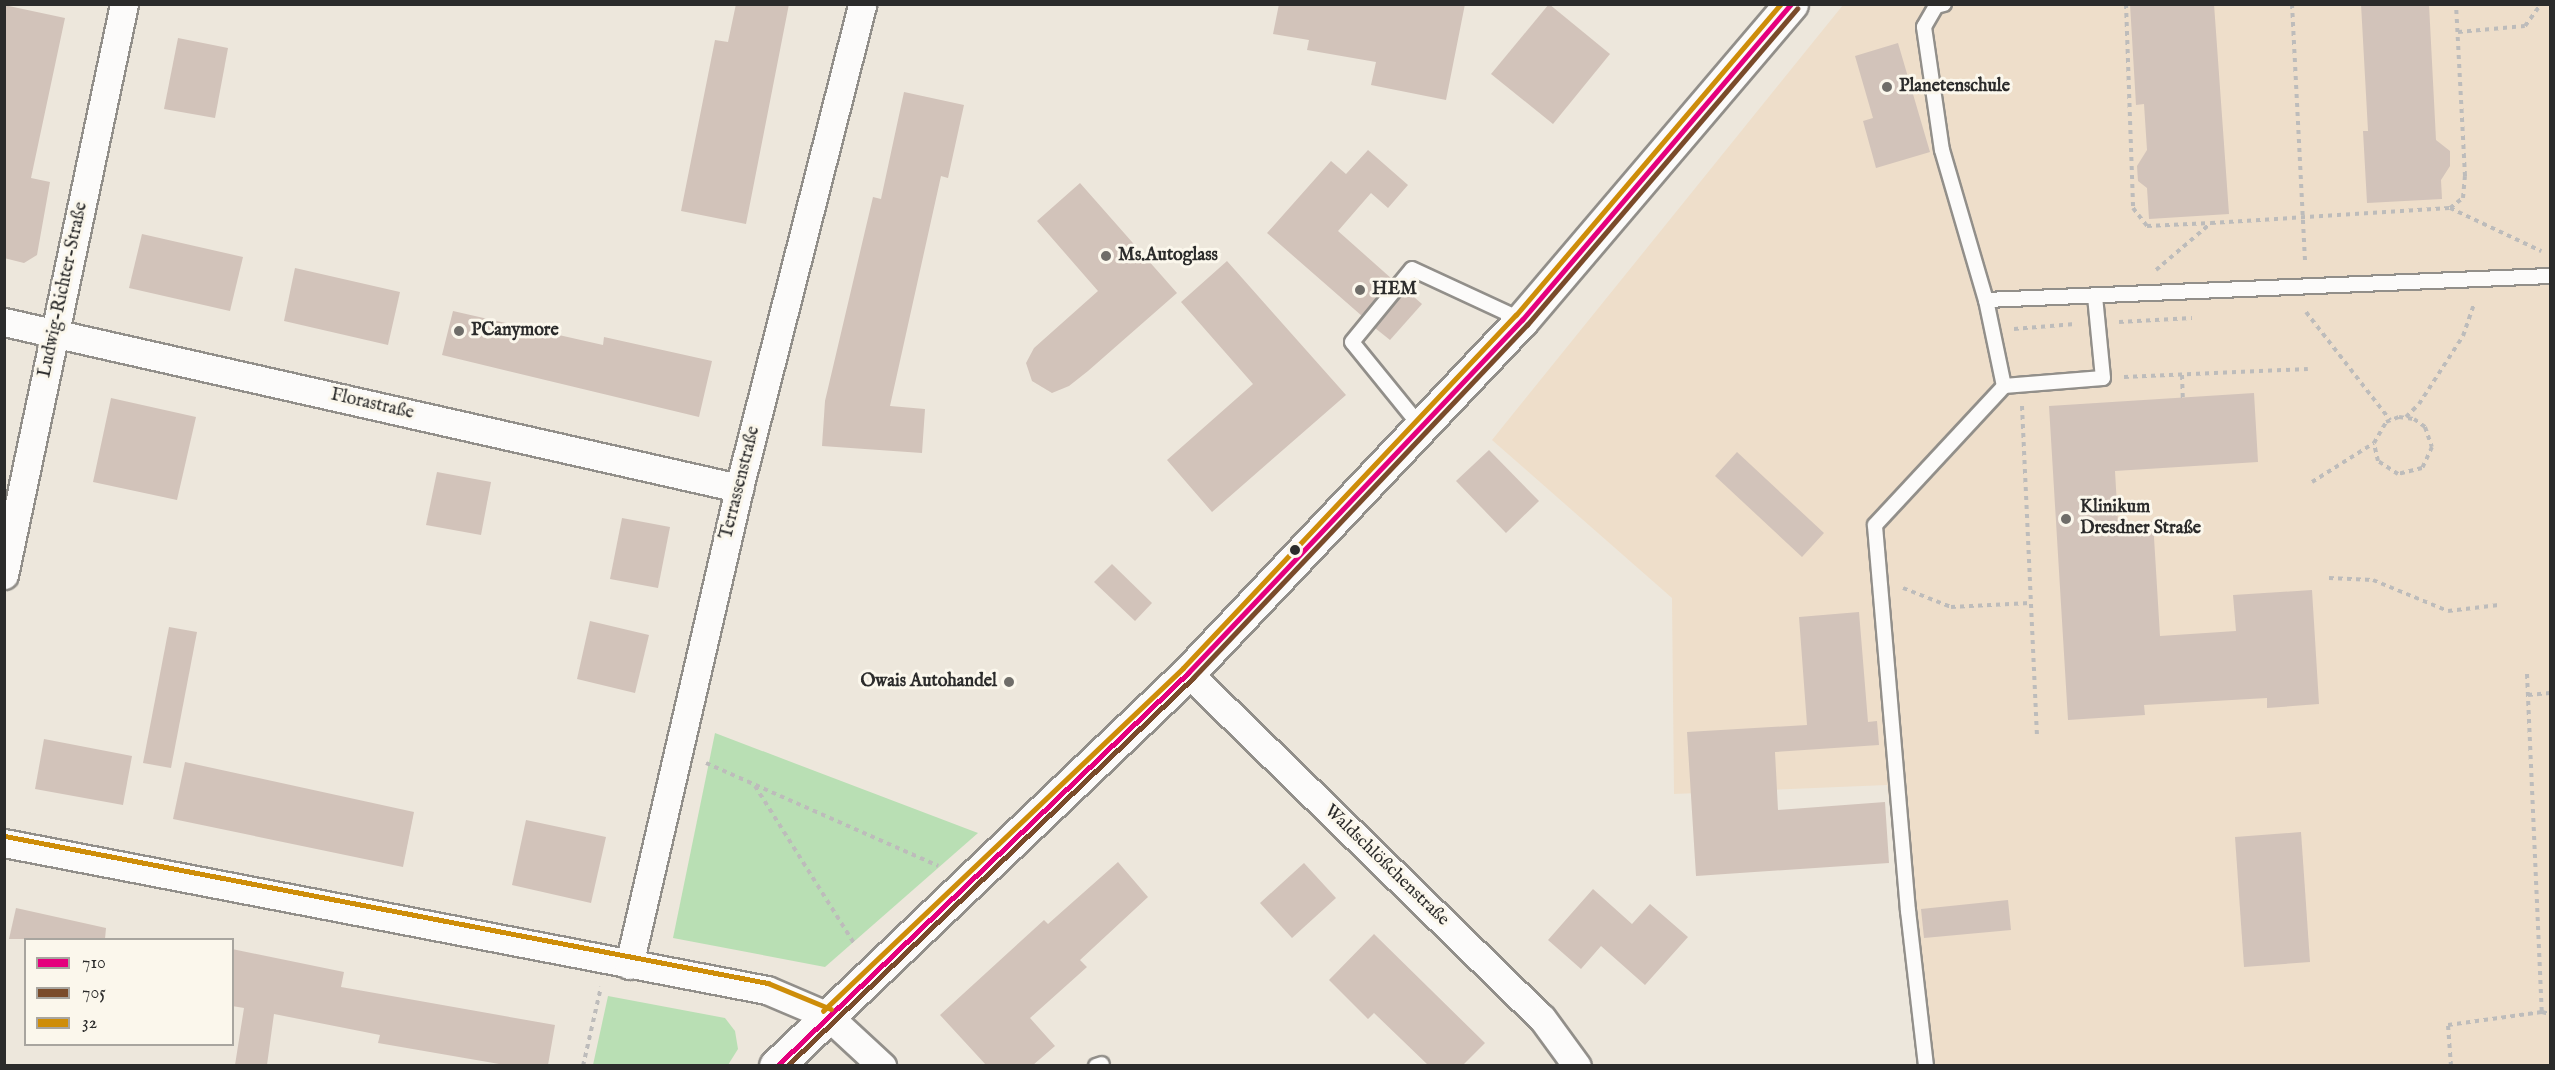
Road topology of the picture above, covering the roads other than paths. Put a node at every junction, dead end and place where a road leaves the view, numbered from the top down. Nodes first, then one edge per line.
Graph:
1 (124, 4) edge
2 (862, 4) edge
3 (1944, 4) edge
4 (1781, 7) edge
5 (1927, 10) edge
6 (2550, 276) edge
7 (2096, 297) junction
8 (1986, 300) junction
9 (1522, 320) junction
10 (4, 322) edge
11 (54, 333) junction
12 (2004, 386) junction
13 (1421, 427) junction
14 (739, 488) junction
15 (4, 575) edge
16 (1188, 673) junction
17 (4, 843) edge
18 (618, 963) junction
19 (828, 1016) junction
20 (776, 1065) edge
21 (882, 1065) edge
22 (1577, 1065) edge
23 (1926, 1065) edge

1 - 11 street, Ludwig-Richter-Straße
2 - 14 street, Terrassenstraße
3 - 5 lane
4 - 9 main road
5 - 8 lane
6 - 7 lane
7 - 8 lane
7 - 12 lane
8 - 12 lane
9 - 13 main road
9 - 13 lane
10 - 11 street, Florastraße
11 - 14 street, Florastraße
11 - 15 street, Ludwig-Richter-Straße
12 - 23 lane
13 - 16 main road
14 - 18 street, Terrassenstraße
16 - 19 main road
16 - 22 street, Waldschlößchenstraße
17 - 18 street
18 - 19 street
19 - 20 main road
19 - 21 street

